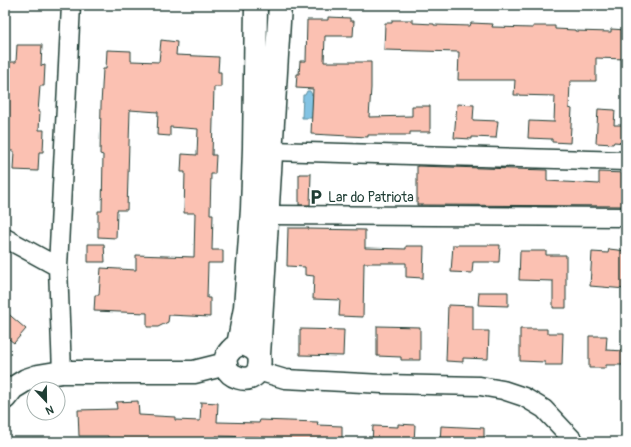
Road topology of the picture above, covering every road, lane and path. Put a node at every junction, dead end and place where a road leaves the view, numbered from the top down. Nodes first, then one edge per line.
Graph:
1 (70, 5) edge
2 (256, 5) edge
3 (280, 5) edge
4 (271, 151) junction
5 (626, 161) edge
6 (268, 216) junction
7 (626, 217) edge
8 (5, 238) edge
9 (58, 267) junction
10 (238, 345) junction
11 (258, 363) junction
12 (226, 364) junction
13 (62, 372) junction
14 (8, 392) edge
15 (575, 442) edge

1 - 9 street
2 - 10 street
3 - 4 street
4 - 5 street
4 - 6 street
6 - 7 street
6 - 11 street
8 - 9 street
9 - 13 street
10 - 11 street
10 - 12 street
11 - 12 street
11 - 15 street
12 - 13 street
13 - 14 street

